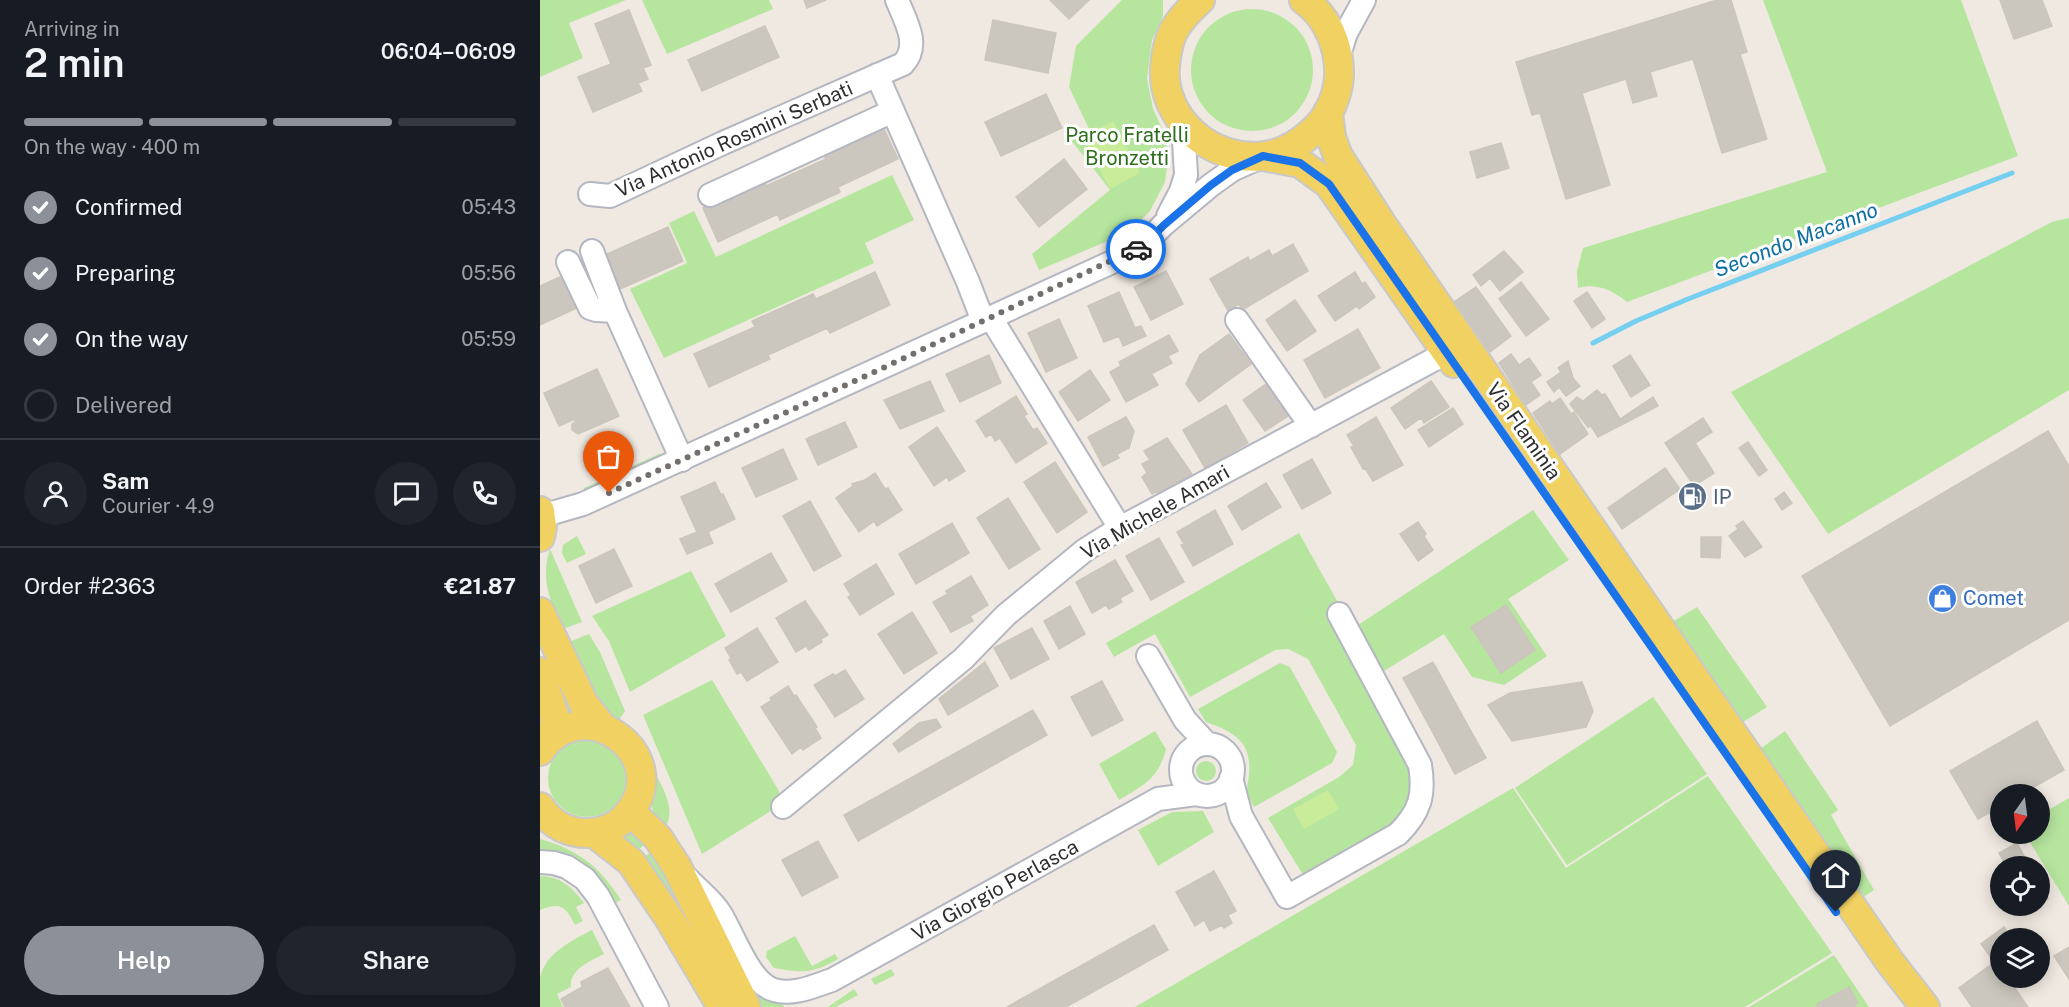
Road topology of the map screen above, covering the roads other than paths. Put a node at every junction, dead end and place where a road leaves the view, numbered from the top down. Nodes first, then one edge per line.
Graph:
1 (897, 0) edge
2 (1178, 0) edge
3 (1200, 0) edge
4 (1304, 0) edge
5 (1364, 0) edge
6 (1172, 33) junction
7 (1338, 58) junction
8 (877, 75) junction
9 (893, 111) junction
10 (1328, 112) junction
11 (1183, 123) junction
12 (1263, 156) junction
13 (590, 194) dead end
14 (710, 195) dead end
15 (1164, 225) junction
16 (592, 251) dead end
17 (568, 262) dead end
18 (615, 311) junction
19 (987, 320) junction
20 (1238, 320) dead end
21 (1446, 352) junction
22 (1311, 426) junction
23 (682, 460) junction
24 (541, 521) edge
25 (1120, 528) junction
26 (540, 612) edge
27 (1339, 614) dead end
28 (1148, 656) dead end
29 (541, 678) edge
30 (1185, 720) junction
31 (603, 728) junction
32 (547, 744) edge
33 (1207, 744) junction
34 (1184, 760) junction
35 (1231, 778) junction
36 (1204, 794) junction
37 (1158, 799) junction
38 (783, 807) dead end
39 (630, 812) junction
40 (544, 815) edge
41 (1241, 816) junction
42 (594, 833) junction
43 (540, 862) edge
44 (677, 867) junction
45 (832, 980) junction
46 (657, 1007) edge
47 (722, 1007) edge
48 (746, 1007) edge
49 (802, 1007) edge
50 (1904, 1007) edge
51 (1925, 1007) edge

1 - 8 street, Via Antonio Rosmini Serbati
2 - 6 main road
3 - 6 main road
4 - 7 main road
5 - 7 street
6 - 11 main road
7 - 10 main road
8 - 9 street, Via Antonio Rosmini Serbati
8 - 13 street, Via Antonio Rosmini Serbati
9 - 14 street, Via Antonio Rosmini Serbati
9 - 19 street, Via Antonio Rosmini Serbati
10 - 12 main road
10 - 51 main road, Via Flaminia
11 - 12 main road
11 - 15 street
12 - 15 street
12 - 21 main road, Via Flaminia
15 - 19 street
16 - 18 street
17 - 18 street
18 - 23 street
19 - 23 street
19 - 25 street, Via Antonio Rosmini Serbati
20 - 22 street
21 - 22 street, Via Michele Amari
21 - 50 main road, Via Flaminia
22 - 25 street, Via Michele Amari
23 - 24 street
25 - 38 street, Via Michele Amari
26 - 31 main road
27 - 41 street
28 - 30 street
29 - 32 main road
30 - 33 street
30 - 34 street
31 - 32 main road
31 - 39 main road
33 - 34 street, Via Giorgio Perlasca
33 - 35 street
34 - 36 street
34 - 37 street, Via Giorgio Perlasca
35 - 36 street
35 - 41 street
36 - 37 street, Via Giorgio Perlasca
36 - 41 street
37 - 45 street, Via Giorgio Perlasca
39 - 42 main road
39 - 44 main road
40 - 42 main road
42 - 47 main road
43 - 46 street
44 - 45 street, Via Giorgio Perlasca
44 - 48 main road
45 - 49 street, Via Giorgio Perlasca

